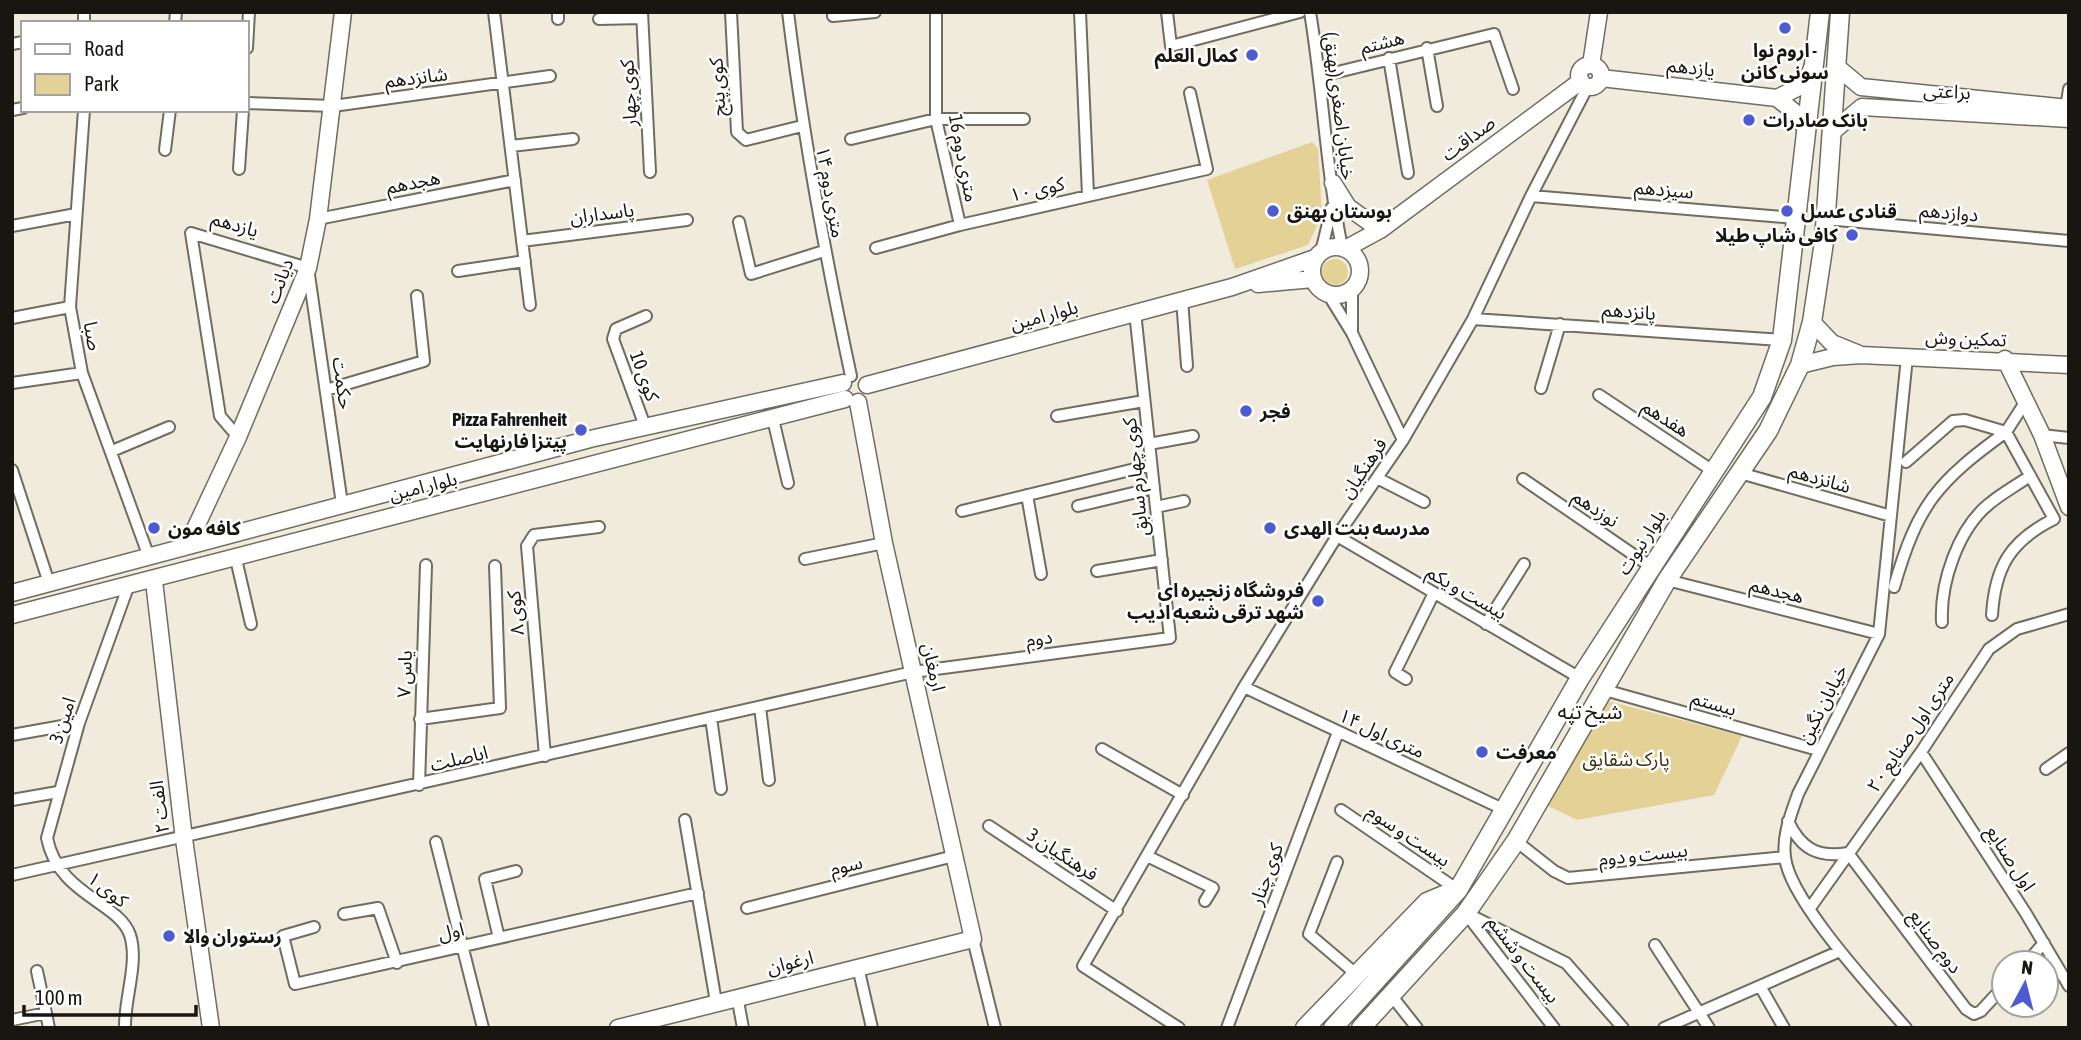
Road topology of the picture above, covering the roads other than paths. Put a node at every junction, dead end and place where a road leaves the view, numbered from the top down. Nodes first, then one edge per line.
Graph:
1 (249, 12) edge
2 (343, 12) edge
3 (494, 12) edge
4 (731, 12) edge
5 (788, 12) edge
6 (875, 12) edge
7 (936, 12) edge
8 (1080, 12) edge
9 (1167, 12) edge
10 (1300, 12) edge
11 (1310, 12) edge
12 (1599, 12) edge
13 (1820, 12) edge
14 (1840, 12) edge
15 (642, 15) edge
16 (833, 16) dead end
17 (598, 19) dead end
18 (248, 30) edge
19 (1427, 48) junction
20 (1390, 58) junction
21 (1814, 64) junction
22 (1837, 67) junction
23 (550, 76) dead end
24 (1321, 76) junction
25 (1590, 78) junction
26 (502, 83) junction
27 (1513, 89) dead end
28 (2069, 89) edge
29 (1190, 93) dead end
30 (1777, 98) junction
31 (248, 103) edge
32 (333, 106) junction
33 (1437, 106) dead end
34 (84, 112) edge
35 (170, 112) edge
36 (243, 112) edge
37 (2068, 112) edge
38 (936, 119) junction
39 (1024, 119) dead end
40 (802, 126) junction
41 (1805, 128) junction
42 (1832, 132) junction
43 (573, 139) dead end
44 (851, 139) dead end
45 (511, 146) junction
46 (165, 150) dead end
47 (239, 169) dead end
48 (650, 172) dead end
49 (1408, 173) dead end
50 (515, 180) junction
51 (1800, 182) junction
52 (1333, 183) junction
53 (1827, 185) junction
54 (1088, 195) junction
55 (1531, 196) junction
56 (1333, 204) junction
57 (76, 214) junction
58 (1795, 218) junction
59 (318, 219) junction
60 (1826, 219) junction
61 (687, 220) dead end
62 (740, 222) dead end
63 (960, 225) junction
64 (12, 226) edge
65 (1380, 230) junction
66 (522, 241) junction
67 (2069, 241) edge
68 (1824, 242) junction
69 (1793, 243) junction
70 (876, 248) dead end
71 (1343, 248) junction
72 (824, 251) junction
73 (1318, 255) junction
74 (525, 261) junction
75 (1360, 267) junction
76 (309, 268) junction
77 (458, 271) dead end
78 (1313, 279) junction
79 (1231, 287) junction
80 (1352, 289) junction
81 (1328, 294) junction
82 (417, 296) dead end
83 (1182, 299) junction
84 (530, 305) dead end
85 (70, 307) junction
86 (1135, 312) junction
87 (646, 316) dead end
88 (12, 318) edge
89 (1474, 319) junction
90 (1812, 322) junction
91 (1560, 324) junction
92 (1352, 333) junction
93 (1782, 340) junction
94 (1861, 355) junction
95 (1907, 357) junction
96 (2005, 359) junction
97 (1800, 365) junction
98 (2069, 365) edge
99 (1187, 366) dead end
100 (82, 373) junction
101 (12, 383) edge
102 (1541, 388) dead end
103 (326, 390) junction
104 (849, 390) junction
105 (1599, 395) dead end
106 (1144, 401) junction
107 (2026, 401) junction
108 (1056, 416) dead end
109 (773, 419) junction
110 (645, 426) junction
111 (169, 427) dead end
112 (2006, 432) junction
113 (2042, 435) junction
114 (1193, 436) dead end
115 (238, 437) junction
116 (2069, 438) edge
117 (1403, 440) junction
118 (1149, 444) junction
119 (111, 451) junction
120 (1906, 462) dead end
121 (1151, 465) junction
122 (12, 470) edge
123 (1713, 471) junction
124 (1740, 473) junction
125 (2030, 476) junction
126 (1377, 478) junction
127 (1523, 479) dead end
128 (788, 483) dead end
129 (1154, 488) junction
130 (1027, 495) junction
131 (1184, 501) dead end
132 (1424, 502) dead end
133 (342, 504) junction
134 (1079, 506) dead end
135 (1156, 507) junction
136 (2069, 507) edge
137 (962, 511) dead end
138 (1891, 516) junction
139 (346, 527) junction
140 (599, 527) dead end
141 (1337, 536) junction
142 (884, 543) junction
143 (187, 546) junction
144 (149, 557) junction
145 (236, 559) junction
146 (805, 559) dead end
147 (1162, 560) junction
148 (1524, 564) dead end
149 (426, 565) dead end
150 (495, 566) dead end
151 (1650, 566) junction
152 (1097, 571) dead end
153 (1041, 574) dead end
154 (1667, 580) junction
155 (154, 581) junction
156 (49, 583) junction
157 (128, 587) junction
158 (1894, 587) dead end
159 (12, 593) edge
160 (1434, 593) junction
161 (2069, 614) edge
162 (12, 615) edge
163 (1992, 615) dead end
164 (1942, 622) dead end
165 (251, 624) dead end
166 (1486, 624) junction
167 (1879, 634) junction
168 (1170, 638) joint
169 (913, 672) junction
170 (1580, 678) junction
171 (1406, 679) dead end
172 (1244, 687) junction
173 (1601, 690) junction
174 (760, 707) junction
175 (711, 718) junction
176 (420, 719) junction
177 (79, 723) junction
178 (1338, 732) junction
179 (12, 735) edge
180 (1102, 749) dead end
181 (1818, 750) junction
182 (1921, 752) junction
183 (2069, 753) edge
184 (545, 756) junction
185 (2046, 769) dead end
186 (769, 780) dead end
187 (419, 785) junction
188 (721, 789) dead end
189 (58, 792) junction
190 (1183, 795) junction
191 (12, 800) edge
192 (1341, 810) dead end
193 (1505, 810) junction
194 (685, 820) dead end
195 (1788, 821) junction
196 (989, 826) dead end
197 (184, 839) junction
198 (1516, 841) junction
199 (436, 842) dead end
200 (1848, 853) junction
201 (954, 856) junction
202 (1149, 857) junction
203 (1785, 857) junction
204 (1337, 862) dead end
205 (58, 865) junction
206 (516, 871) dead end
207 (12, 875) edge
208 (1458, 890) junction
209 (698, 893) junction
210 (1205, 901) dead end
211 (747, 908) dead end
212 (1810, 908) junction
213 (1118, 911) junction
214 (1466, 913) junction
215 (344, 914) dead end
216 (314, 928) dead end
217 (499, 938) junction
218 (973, 939) junction
219 (2044, 943) junction
220 (1654, 945) dead end
221 (463, 946) junction
222 (2039, 949) edge
223 (1840, 951) junction
224 (397, 963) junction
225 (858, 967) junction
226 (37, 971) dead end
227 (1356, 974) junction
228 (1760, 986) junction
229 (2069, 986) edge
230 (1391, 995) junction
231 (737, 996) junction
232 (1990, 1001) edge
233 (716, 1002) junction
234 (1700, 1012) junction
235 (46, 1013) junction
236 (12, 1020) edge
237 (652, 1023) edge
238 (49, 1028) edge
239 (125, 1028) edge
240 (211, 1028) edge
241 (483, 1028) edge
242 (618, 1028) edge
243 (743, 1028) edge
244 (872, 1028) edge
245 (995, 1028) edge
246 (1180, 1028) edge
247 (1227, 1028) edge
248 (1305, 1028) edge
249 (1333, 1028) edge
250 (1362, 1028) edge
251 (1417, 1028) edge
252 (1554, 1028) edge
253 (1623, 1028) edge
254 (1664, 1028) edge
255 (1709, 1028) edge
256 (1784, 1028) edge
257 (1906, 1028) edge

1 - 18 street
2 - 32 street, دیانت
3 - 26 street
4 - 40 street, کوی پنج
5 - 40 street, ۱۴ متری دوم
6 - 16 street
7 - 38 street, 16 متری دوم
8 - 54 street
9 - 10 street
11 - 24 street, خیابان اصغری(بهنق)
12 - 25 street
13 - 21 main road, بلوار نبوت
14 - 22 main road
15 - 17 street
15 - 48 street, کوی چهار
19 - 20 street, هشتم
19 - 27 street, هشتم
19 - 33 street
20 - 24 street, هشتم
20 - 49 street
21 - 30 street
21 - 41 main road, بلوار نبوت
22 - 37 street, براعتی
22 - 42 main road
23 - 26 street, شانزدهم
24 - 52 street, خیابان اصغری(بهنق)
25 - 30 street, یازدهم
25 - 55 street, فرهنگیان
25 - 65 street, صداقت
26 - 32 street, شانزدهم
26 - 45 street
28 - 37 street
29 - 54 street, کوی ۱۰
30 - 41 street
31 - 32 street, شانزدهم
32 - 59 street, دیانت
34 - 57 street, صبا
35 - 46 street
36 - 47 street
37 - 42 street, براعتی
38 - 39 street
38 - 44 street
38 - 63 street, 16 متری دوم
40 - 72 street, ۱۴ متری دوم
41 - 51 main road, بلوار نبوت
42 - 53 main road
43 - 45 street
45 - 50 street
50 - 59 street, هجدهم
50 - 66 street
51 - 53 main road
51 - 58 main road, بلوار نبوت
52 - 56 street, خیابان اصغری(بهنق)
52 - 65 street
53 - 60 main road
54 - 63 street, کوی ۱۰
55 - 58 street, سیزدهم
55 - 89 street, فرهنگیان
56 - 71 street
56 - 73 street
57 - 64 street
57 - 85 street, صبا
58 - 69 main road, بلوار نبوت
59 - 76 street, دیانت
60 - 67 street, دوازدهم
60 - 68 main road
61 - 66 street, پاسداران
62 - 72 street
63 - 70 street, کوی ۱۰
65 - 71 street, صداقت
65 - 75 street, صداقت
66 - 74 street
68 - 69 main road
68 - 90 main road
69 - 93 main road, بلوار نبوت
71 - 73 street
71 - 75 street
72 - 104 street, ۱۴ متری دوم
73 - 78 street
73 - 79 street
74 - 77 street
74 - 84 street
75 - 80 street
76 - 103 street, حکمت
76 - 115 street, دیانت
76 - 115 street, یازدهم
78 - 79 street
78 - 81 street
79 - 83 street, بلوار امین
80 - 81 street
80 - 92 street
81 - 92 street
82 - 103 street
83 - 86 street, بلوار امین
83 - 99 street
85 - 88 street
85 - 100 street, صبا
86 - 104 street, بلوار امین
86 - 106 street, کوی چهارم سابق
87 - 110 street, کوی 10
89 - 91 street, پانزدهم
89 - 117 street, فرهنگیان
90 - 94 street
90 - 97 main road
91 - 93 street, پانزدهم
91 - 102 street
92 - 117 street
93 - 123 main road, بلوار نبوت
94 - 95 street, تمکین وش
94 - 97 street
95 - 96 street, تمکین وش
95 - 138 street, خیابان نگین
96 - 98 street, تمکین وش
96 - 107 street
97 - 124 main road
100 - 101 street
100 - 119 street, صبا
103 - 133 street, حکمت
104 - 109 street, بلوار امین
104 - 110 street, بلوار امین
104 - 142 street, ارمغان
105 - 123 street, هفدهم
106 - 108 street
106 - 118 street, کوی چهارم سابق
107 - 112 street
107 - 113 street
109 - 128 street
109 - 139 street, بلوار امین
110 - 133 street, بلوار امین
111 - 119 street
112 - 120 street
112 - 125 street
112 - 158 street
113 - 116 street
113 - 136 street
114 - 118 street
115 - 143 street, دیانت
117 - 126 street, فرهنگیان
118 - 121 street, کوی چهارم سابق
119 - 144 street, صبا
121 - 129 street, کوی چهارم سابق
121 - 130 street
122 - 156 street
123 - 151 main road, بلوار نبوت
124 - 138 street, شانزدهم
124 - 154 main road
125 - 163 street
125 - 164 street
126 - 132 street
126 - 141 street, فرهنگیان
127 - 151 street, نوزدهم
129 - 134 street
129 - 135 street, کوی چهارم سابق
130 - 137 street
130 - 153 street
131 - 135 street
133 - 139 street
133 - 143 street, بلوار امین
135 - 147 street, کوی چهارم سابق
138 - 167 street, خیابان نگین
139 - 145 street, بلوار امین
140 - 184 street, کوی ۸
141 - 160 street, بیست و یکم
141 - 172 street, فرهنگیان
142 - 146 street
142 - 169 street, ارمغان
143 - 144 street, بلوار امین
144 - 156 street, بلوار امین
145 - 155 street, بلوار امین
145 - 165 street
147 - 152 street
147 - 168 street, کوی چهارم سابق
148 - 166 street
149 - 176 street, یاس ۷
150 - 176 street
151 - 170 main road, بلوار نبوت
154 - 167 street, هجدهم
154 - 173 main road
155 - 157 street, بلوار امین
155 - 197 street, الفت ۲
156 - 159 street, بلوار امین
157 - 162 street, بلوار امین
157 - 177 street, امین 3
160 - 166 street, بیست و یکم
160 - 171 street
161 - 182 street, ۲۰ متری اول صنایع
166 - 170 street, بیست و یکم
167 - 181 street, خیابان نگین
168 - 169 street, دوم
169 - 174 street, اباصلت
169 - 201 street, ارمغان
170 - 193 main road, بلوار نبوت
172 - 178 street, ۱۴ متری اول
172 - 190 street, فرهنگیان
173 - 181 street, بیستم
173 - 198 main road
174 - 175 street, اباصلت
174 - 186 street
175 - 184 street, اباصلت
175 - 188 street
176 - 187 street, یاس ۷
177 - 179 street
177 - 189 street, امین 3
178 - 193 street, ۱۴ متری اول
178 - 247 street, کوی چنار
180 - 190 street
181 - 195 street, خیابان نگین
182 - 200 street, ۲۰ متری اول صنایع
182 - 219 street, اول صنایع
183 - 185 street
184 - 187 street, اباصلت
187 - 197 street, اباصلت
189 - 191 street
189 - 205 street, امین 3
190 - 202 street, فرهنگیان
192 - 208 street, بیست و سوم
193 - 208 main road, بلوار نبوت
194 - 209 street
195 - 200 street
195 - 203 street, خیابان نگین
196 - 213 street, فرهنگیان 3
197 - 205 street, اباصلت
197 - 240 street, الفت ۲
198 - 203 street, بیست و دوم
198 - 214 main road
199 - 221 street
200 - 212 street, ۲۰ متری اول صنایع
200 - 232 street, دوم صنایع
201 - 211 street, سوم
201 - 218 street, ارمغان
202 - 210 street
202 - 213 street, فرهنگیان
203 - 212 street, خیابان نگین
204 - 227 street
205 - 207 street, اباصلت
205 - 239 street, کوی ۱
206 - 217 street
208 - 227 main road
208 - 249 main road, بلوار نبوت
209 - 217 street, اول
209 - 233 street
212 - 223 street, خیابان نگین
213 - 246 street, فرهنگیان
214 - 230 main road
214 - 252 street, بیست و ششم
214 - 253 street
215 - 224 street
216 - 224 street, اول
217 - 221 street, اول
218 - 225 street, ارغوان
218 - 245 street
219 - 222 street
219 - 229 street, اول صنایع
220 - 234 street
221 - 224 street, اول
221 - 241 street
223 - 228 street
223 - 257 street, خیابان نگین
225 - 231 street, ارغوان
225 - 244 street
226 - 235 street
227 - 248 main road
228 - 234 street
228 - 256 street
230 - 250 main road
230 - 251 street
231 - 233 street, ارغوان
231 - 243 street
233 - 237 street, ارغوان
234 - 254 street
234 - 255 street
235 - 236 street
235 - 238 street
237 - 242 street, ارغوان

